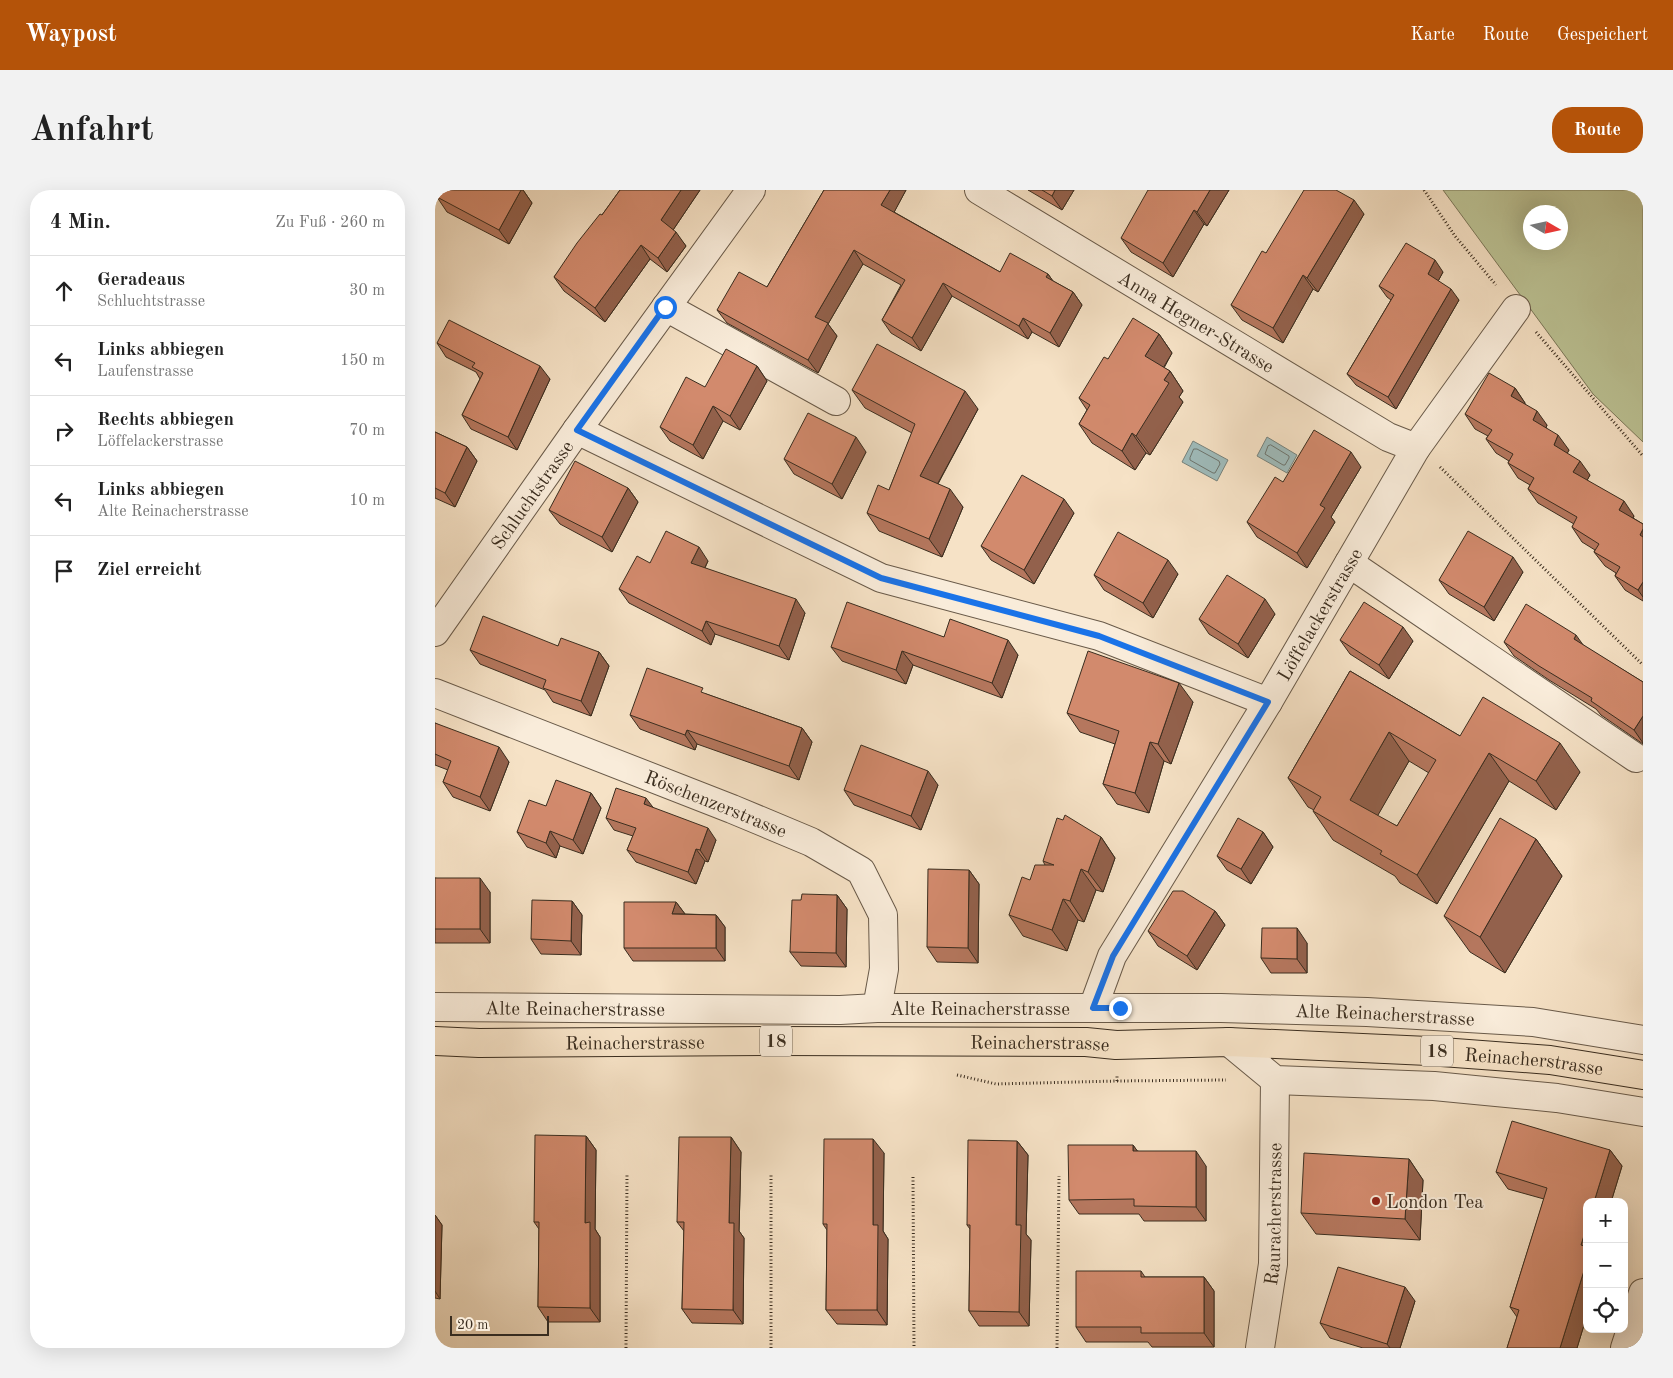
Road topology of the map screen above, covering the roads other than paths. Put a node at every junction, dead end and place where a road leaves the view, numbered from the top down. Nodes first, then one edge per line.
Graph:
1 (751, 190) edge
2 (979, 190) edge
3 (665, 307) junction
4 (1516, 309) road end
5 (835, 401) dead end
6 (577, 430) junction
7 (1416, 448) junction
8 (1349, 563) junction
9 (437, 626) edge
10 (435, 694) edge
11 (1268, 702) junction
12 (1636, 758) dead end
13 (435, 1007) edge
14 (877, 1008) junction
15 (1093, 1008) junction
16 (1643, 1040) edge
17 (435, 1041) edge
18 (1229, 1042) junction
19 (1643, 1074) edge
20 (1275, 1080) junction
21 (1643, 1112) edge
22 (1643, 1293) edge
23 (1260, 1348) edge
24 (1625, 1348) edge

1 - 3 street, Schluchtstrasse
2 - 7 street, Anna Hegner-Strasse
3 - 5 street
3 - 6 street, Schluchtstrasse
4 - 7 street, Löffelackerstrasse
6 - 9 street, Schluchtstrasse
6 - 11 street
7 - 8 street, Löffelackerstrasse
8 - 11 street, Löffelackerstrasse
8 - 12 street
10 - 14 street, Röschenzerstrasse
11 - 15 street, Löffelackerstrasse
13 - 14 street, Alte Reinacherstrasse
14 - 15 street, Alte Reinacherstrasse
15 - 16 street, Alte Reinacherstrasse
17 - 18 main road, Reinacherstrasse / 18
18 - 19 main road, Reinacherstrasse / 18
18 - 20 street
20 - 21 street
20 - 23 street, Rauracherstrasse
22 - 24 street

